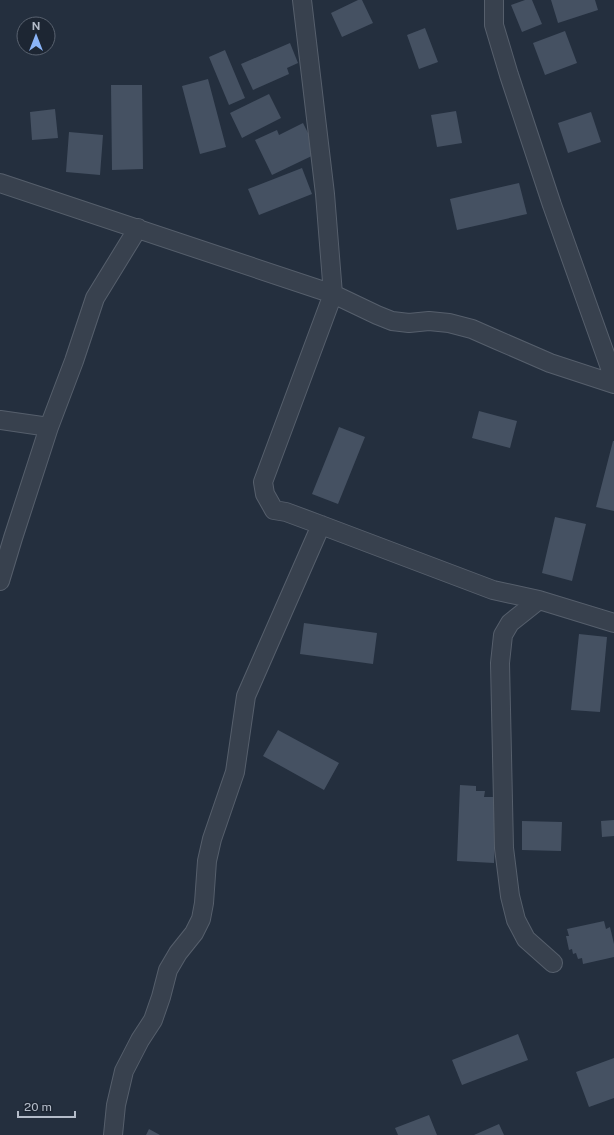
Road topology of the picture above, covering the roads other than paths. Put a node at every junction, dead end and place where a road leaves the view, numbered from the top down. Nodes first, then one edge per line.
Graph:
1 (302, 0) edge
2 (494, 0) edge
3 (0, 183) edge
4 (138, 228) junction
5 (333, 294) junction
6 (614, 379) edge
7 (614, 384) edge
8 (0, 420) edge
9 (49, 427) junction
10 (321, 525) junction
11 (0, 581) edge
12 (539, 600) junction
13 (614, 623) edge
14 (553, 964) dead end
15 (113, 1135) edge

1 - 5 street
2 - 6 street
3 - 4 street
4 - 5 street
4 - 9 street
5 - 7 street
5 - 10 street
8 - 9 street
9 - 11 street
10 - 12 street
10 - 15 street
12 - 13 street
12 - 14 street

